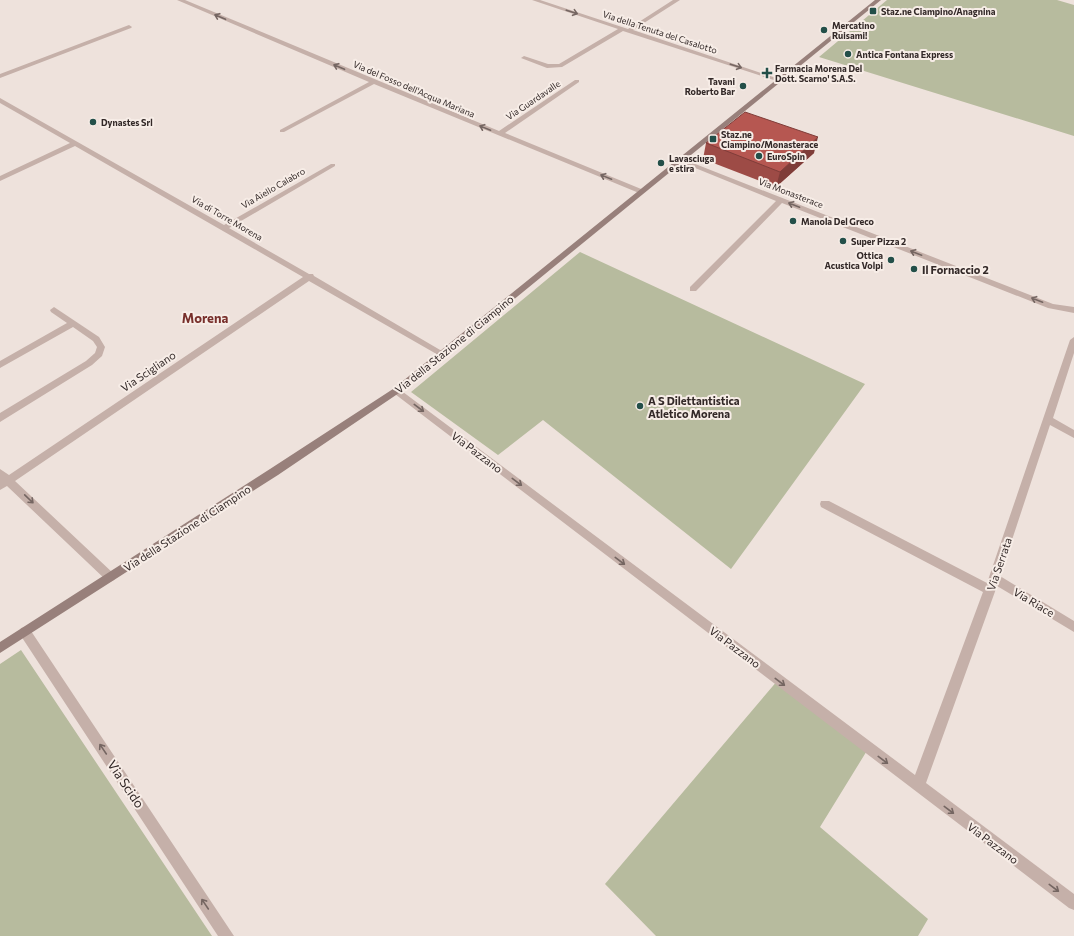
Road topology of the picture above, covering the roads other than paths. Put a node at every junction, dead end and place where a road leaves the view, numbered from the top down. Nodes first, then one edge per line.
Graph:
1 (180, 0) edge
2 (535, 0) edge
3 (677, 0) edge
4 (878, 0) edge
5 (129, 27) dead end
6 (625, 30) junction
7 (524, 58) dead end
8 (0, 76) edge
9 (779, 80) junction
10 (577, 81) dead end
11 (374, 82) junction
12 (0, 100) edge
13 (282, 131) dead end
14 (499, 134) junction
15 (76, 143) junction
16 (680, 160) junction
17 (333, 165) dead end
18 (0, 179) edge
19 (642, 191) junction
20 (781, 200) junction
21 (224, 228) junction
22 (310, 276) junction
23 (693, 289) dead end
24 (54, 310) dead end
25 (1074, 310) edge
26 (73, 323) junction
27 (1074, 340) edge
28 (443, 354) junction
29 (0, 365) edge
30 (396, 391) junction
31 (0, 418) edge
32 (1048, 420) junction
33 (1074, 434) edge
34 (0, 473) edge
35 (4, 483) edge
36 (825, 504) dead end
37 (110, 577) junction
38 (994, 578) junction
39 (990, 590) junction
40 (1074, 627) edge
41 (25, 632) junction
42 (0, 648) edge
43 (918, 786) junction
44 (1074, 903) edge
45 (227, 936) edge

11 -> 1 street, Via del Fosso dell'Acqua Mariana
2 -> 6 street, Via della Tenuta del Casalotto
3 - 6 street
4 - 9 street, Via della Stazione di Ciampino
5 - 8 street
6 - 7 street
6 -> 9 street, Via della Tenuta del Casalotto
9 - 16 street, Via della Stazione di Ciampino
10 - 14 street, Via Guardavalle
11 - 13 street
14 -> 11 street, Via del Fosso dell'Acqua Mariana
12 - 15 street, Via di Torre Morena
19 -> 14 street, Via del Fosso dell'Acqua Mariana
15 - 18 street
15 - 21 street, Via di Torre Morena
16 - 19 street, Via della Stazione di Ciampino
16 - 20 street, Via Monasterace
17 - 21 street, Via Aiello Calabro
19 - 28 street, Via della Stazione di Ciampino
20 - 23 street
25 -> 20 street, Via Monasterace
21 - 22 street, Via di Torre Morena
22 - 28 street, Via di Torre Morena
22 - 35 street, Via Scigliano
24 - 26 street
26 - 29 street
26 - 31 street
27 - 32 street, Via Serrata
28 - 30 street, Via della Stazione di Ciampino
30 - 37 street, Via della Stazione di Ciampino
30 -> 43 street, Via Pazzano
32 - 33 street
32 - 38 street, Via Serrata
34 - 35 street
35 -> 37 street
36 - 39 street
37 - 41 street, Via della Stazione di Ciampino
38 - 39 street, Via Serrata
38 - 40 street, Via Riace
39 - 43 street, Via Serrata
41 - 42 street, Via della Stazione di Ciampino
45 -> 41 street, Via Scido
43 -> 44 street, Via Pazzano

